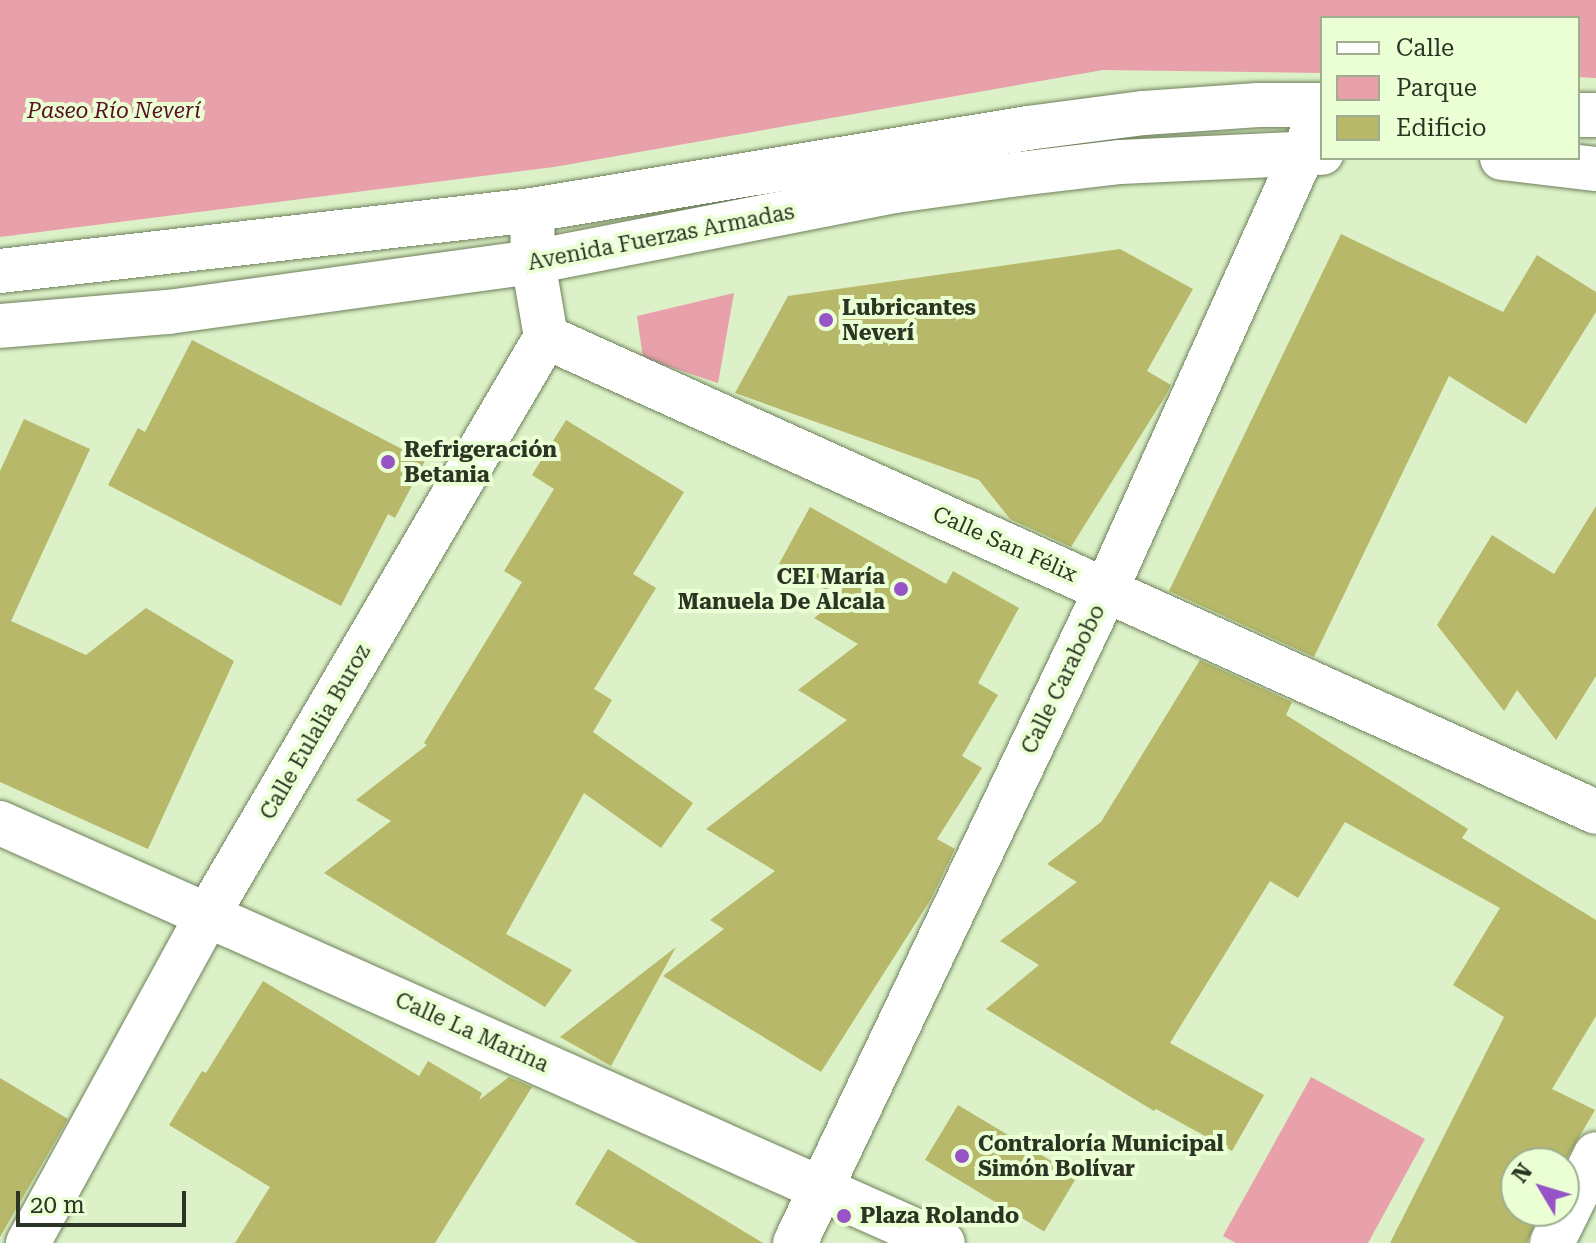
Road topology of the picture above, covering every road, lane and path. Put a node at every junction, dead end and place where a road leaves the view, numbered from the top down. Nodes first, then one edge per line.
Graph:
1 (1320, 108) edge
2 (1320, 119) edge
3 (1314, 153) edge
4 (1519, 160) edge
5 (1596, 169) edge
6 (532, 210) junction
7 (533, 262) junction
8 (0, 271) edge
9 (0, 326) edge
10 (546, 337) junction
11 (1106, 590) junction
12 (1596, 812) edge
13 (0, 823) edge
14 (208, 914) junction
15 (1596, 1154) edge
16 (819, 1188) junction
17 (28, 1243) edge
18 (795, 1243) edge
19 (943, 1243) edge
20 (1552, 1243) edge

1 - 6 street, Avenida Fuerzas Armadas
2 - 3 street, Calle Carabobo
3 - 7 street, Avenida Fuerzas Armadas
3 - 11 street, Calle Carabobo
4 - 5 street
6 - 7 street
6 - 8 street, Avenida Fuerzas Armadas
7 - 9 street, Avenida Fuerzas Armadas
7 - 10 street
10 - 11 street, Calle San Félix
10 - 14 street, Calle Eulalia Buroz
11 - 12 street, Calle San Félix
11 - 16 street, Calle Carabobo
13 - 14 street, Calle La Marina
14 - 16 street, Calle La Marina
14 - 17 street, Calle Eulalia Buroz
15 - 20 street
16 - 18 street, Calle Carabobo
16 - 19 street, Calle La Marina

